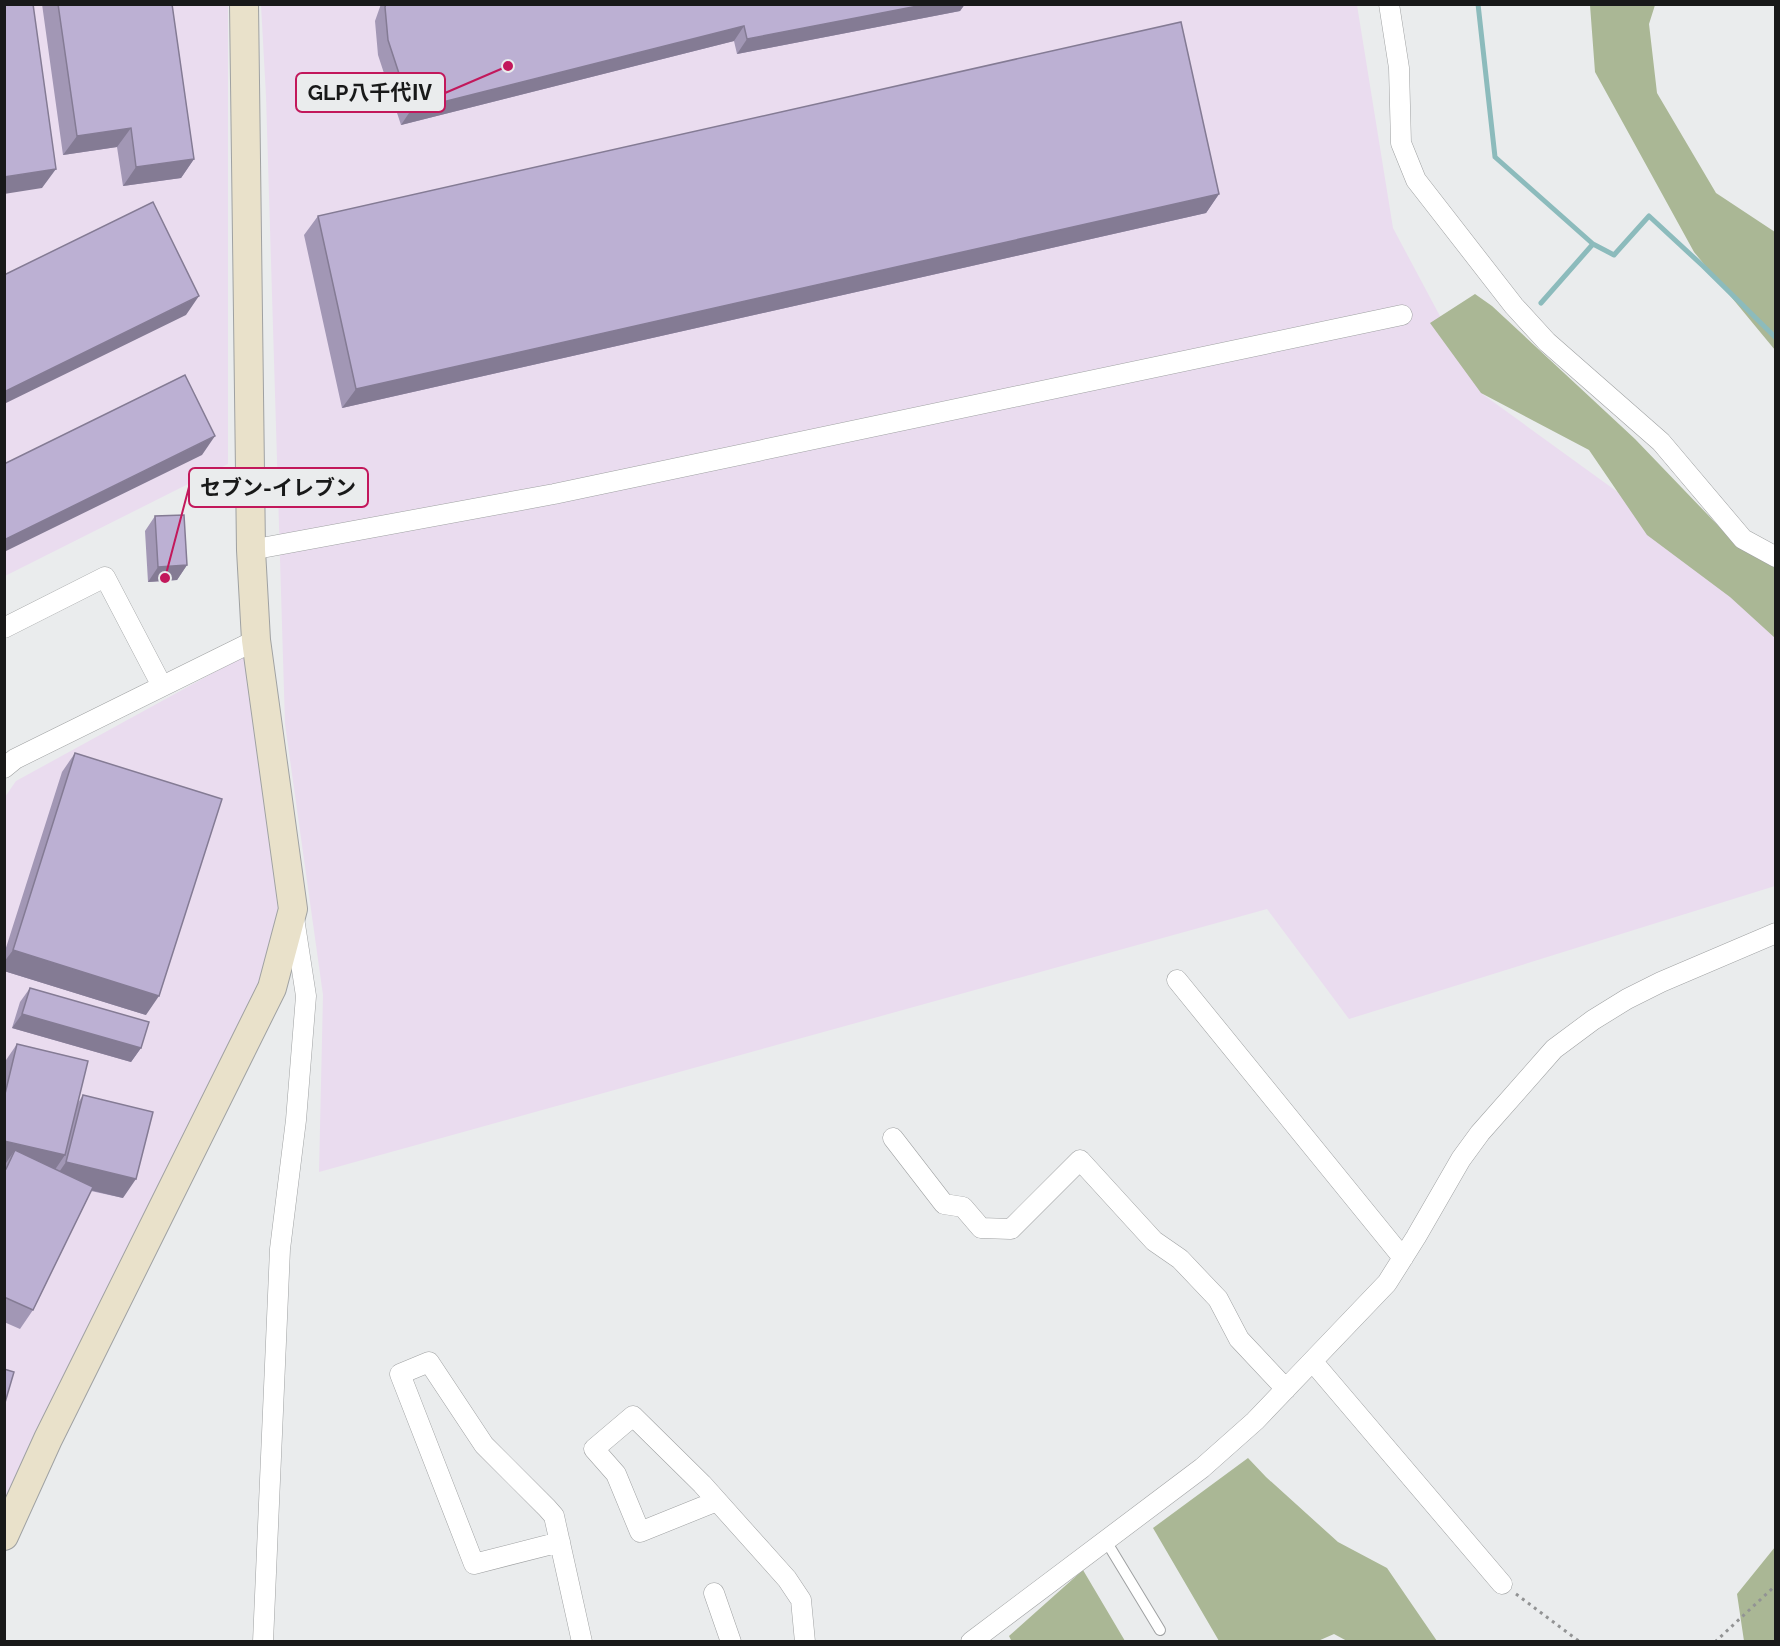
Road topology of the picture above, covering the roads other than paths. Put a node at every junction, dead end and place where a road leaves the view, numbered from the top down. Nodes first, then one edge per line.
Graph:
1 (244, 4) edge
2 (1389, 4) edge
3 (1402, 315) dead end
4 (251, 550) junction
5 (1776, 557) edge
6 (4, 628) edge
7 (256, 640) junction
8 (162, 686) junction
9 (5, 766) edge
10 (293, 909) junction
11 (1776, 933) edge
12 (1177, 980) dead end
13 (893, 1138) dead end
14 (1403, 1258) junction
15 (1313, 1362) junction
16 (1286, 1389) junction
17 (717, 1501) junction
18 (4, 1536) edge
19 (1106, 1541) junction
20 (560, 1542) junction
21 (1502, 1584) road end
22 (714, 1593) dead end
23 (1160, 1630) dead end
24 (263, 1641) edge
25 (582, 1641) edge
26 (731, 1641) edge
27 (804, 1641) edge
28 (971, 1641) edge

1 - 4 street
2 - 5 street
3 - 4 street
4 - 7 street
6 - 8 street
7 - 8 street
7 - 10 street
8 - 9 street
10 - 18 street
10 - 24 street
11 - 14 street
12 - 14 street
13 - 16 street
14 - 15 street
15 - 16 street
15 - 21 street
16 - 19 street
17 - 17 street
17 - 27 street
19 - 23 lane
19 - 28 street
20 - 20 street
20 - 25 street
22 - 26 street

